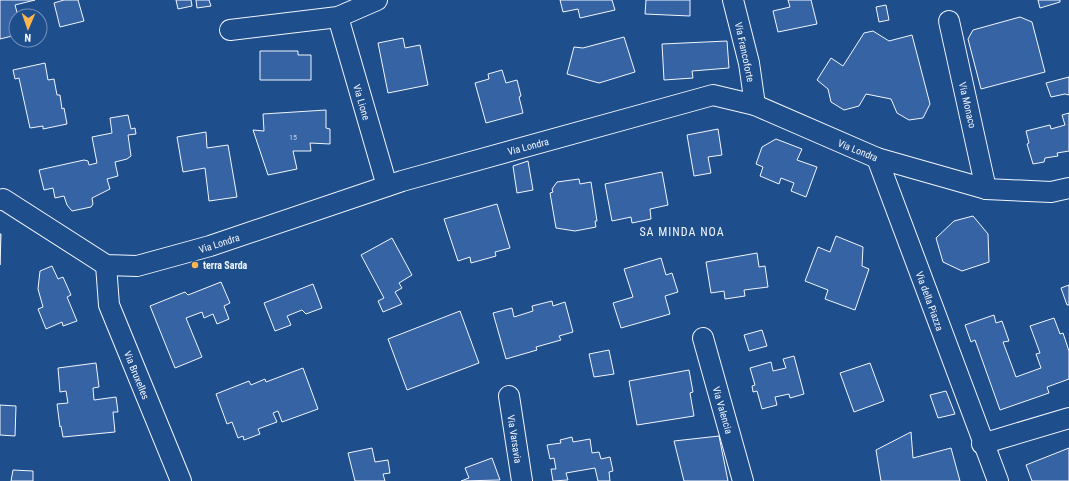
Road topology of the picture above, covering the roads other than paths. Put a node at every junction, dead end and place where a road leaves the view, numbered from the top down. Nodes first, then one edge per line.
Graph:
1 (377, 0) edge
2 (733, 0) edge
3 (338, 17) junction
4 (949, 21) dead end
5 (230, 30) dead end
6 (755, 105) junction
7 (877, 158) junction
8 (387, 186) junction
9 (1069, 188) edge
10 (986, 189) junction
11 (1, 196) edge
12 (106, 265) junction
13 (703, 338) dead end
14 (509, 396) dead end
15 (1069, 418) edge
16 (982, 444) junction
17 (181, 481) edge
18 (522, 481) edge
19 (743, 481) edge
20 (998, 481) edge

1 - 3 street
2 - 6 street, Via Francoforte
3 - 5 street
3 - 8 street, Via Lione
4 - 10 street, Via Monaco
6 - 7 street, Via Londra
6 - 8 street, Via Londra
7 - 10 street, Via Londra
7 - 16 street, Via della Piazza
8 - 12 street, Via Londra
9 - 10 street, Via Londra
11 - 12 street
12 - 17 street, Via Bruxelles
13 - 19 street, Via Valencia
14 - 18 street, Via Varsavia
15 - 16 street
16 - 20 street, Via della Piazza

